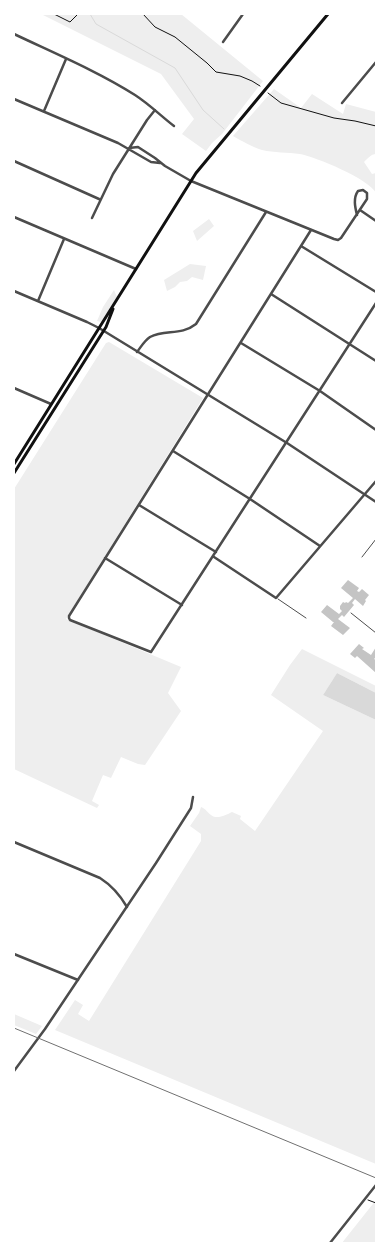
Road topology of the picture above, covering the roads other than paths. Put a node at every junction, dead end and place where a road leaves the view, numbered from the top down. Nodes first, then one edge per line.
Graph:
1 (243, 14) edge
2 (328, 14) edge
3 (14, 34) edge
4 (223, 42) dead end
5 (66, 59) junction
6 (376, 63) edge
7 (14, 99) edge
8 (342, 103) dead end
9 (155, 110) junction
10 (44, 111) junction
11 (174, 126) dead end
12 (129, 148) junction
13 (14, 162) edge
14 (161, 163) junction
15 (191, 181) junction
16 (100, 199) junction
17 (360, 210) junction
18 (266, 211) junction
19 (357, 215) junction
20 (14, 218) edge
21 (92, 218) dead end
22 (376, 221) edge
23 (311, 230) junction
24 (64, 239) junction
25 (301, 245) junction
26 (136, 269) junction
27 (14, 292) edge
28 (376, 292) edge
29 (271, 294) junction
30 (38, 301) junction
31 (376, 303) edge
32 (115, 304) junction
33 (99, 328) junction
34 (103, 331) junction
35 (241, 342) junction
36 (350, 344) junction
37 (137, 352) junction
38 (376, 361) edge
39 (14, 388) edge
40 (320, 391) junction
41 (208, 395) junction
42 (51, 404) junction
43 (56, 407) junction
44 (376, 430) edge
45 (287, 442) junction
46 (173, 451) junction
47 (14, 464) edge
48 (14, 473) edge
49 (376, 481) edge
50 (364, 494) junction
51 (250, 499) junction
52 (376, 502) edge
53 (139, 505) junction
54 (376, 539) edge
55 (320, 546) junction
56 (216, 552) junction
57 (213, 557) junction
58 (362, 557) dead end
59 (105, 558) junction
60 (276, 598) junction
61 (182, 605) junction
62 (351, 613) dead end
63 (306, 618) dead end
64 (376, 634) edge
65 (193, 797) dead end
66 (14, 842) edge
67 (127, 907) junction
68 (14, 954) edge
69 (78, 980) junction
70 (14, 1071) edge
71 (376, 1185) edge
72 (330, 1243) edge

1 - 4 street
2 - 15 main road
3 - 5 street
5 - 9 street
5 - 10 street
6 - 8 street
7 - 10 street
9 - 11 street
9 - 12 street
10 - 12 street
12 - 14 street
12 - 14 street
12 - 16 street
13 - 16 street
14 - 15 street
15 - 18 street
15 - 26 main road
16 - 21 street
17 - 19 street
17 - 19 street
17 - 22 street
18 - 23 street
18 - 37 street
19 - 23 street
20 - 24 street
23 - 25 street
24 - 26 street
24 - 30 street
25 - 28 street
25 - 29 street
26 - 32 main road
27 - 30 street
29 - 35 street
29 - 36 street
30 - 33 street
31 - 36 street
32 - 33 main road
32 - 34 main road
33 - 34 street
33 - 42 main road
34 - 37 street
34 - 43 main road
35 - 40 street
35 - 41 street
36 - 38 street
36 - 40 street
37 - 41 street
39 - 42 street
40 - 44 street
40 - 45 street
41 - 45 street
41 - 46 street
42 - 43 main road
42 - 47 main road
43 - 48 main road
45 - 50 street
45 - 51 street
46 - 51 street
46 - 53 street
49 - 50 street
50 - 52 street
50 - 55 street
51 - 55 street
51 - 56 street
53 - 56 street
53 - 59 street
54 - 58 lane
55 - 60 street
56 - 57 street
57 - 60 street
57 - 61 street
59 - 61 street
59 - 61 street
60 - 63 lane
62 - 64 lane
65 - 67 street
66 - 67 street
67 - 69 street
68 - 69 street
69 - 70 street
71 - 72 street

